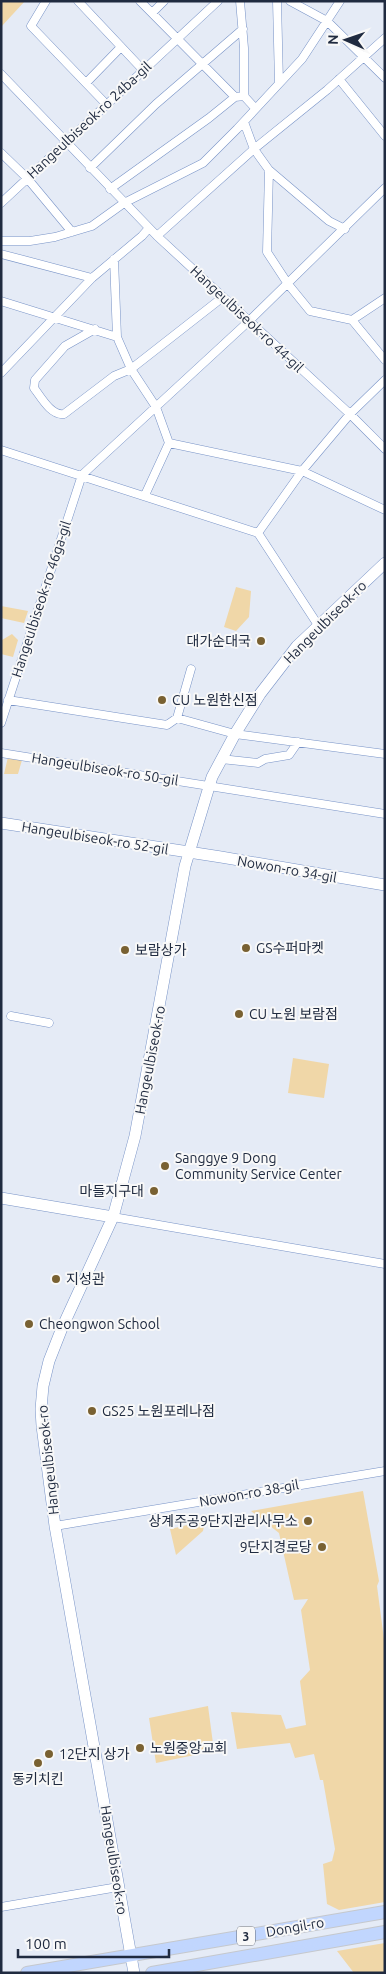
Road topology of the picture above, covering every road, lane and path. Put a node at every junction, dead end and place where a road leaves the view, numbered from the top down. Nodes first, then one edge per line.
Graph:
1 (46, 1) edge
2 (78, 1) edge
3 (140, 1) edge
4 (164, 1) edge
5 (218, 1) edge
6 (240, 1) edge
7 (277, 1) edge
8 (290, 1) edge
9 (340, 1) edge
10 (152, 13) junction
11 (327, 21) junction
12 (243, 29) junction
13 (177, 38) junction
14 (385, 38) edge
15 (121, 47) junction
16 (365, 57) junction
17 (202, 63) junction
18 (143, 70) junction
19 (2, 75) edge
20 (385, 78) edge
21 (339, 79) junction
22 (86, 83) junction
23 (279, 83) junction
24 (244, 96) junction
25 (235, 97) junction
26 (106, 104) junction
27 (256, 108) junction
28 (244, 122) junction
29 (385, 136) edge
30 (65, 142) junction
31 (254, 148) junction
32 (1, 153) edge
33 (90, 168) junction
34 (269, 170) junction
35 (27, 178) junction
36 (385, 188) edge
37 (110, 189) junction
38 (1, 203) edge
39 (124, 203) junction
40 (149, 228) junction
41 (345, 228) junction
42 (72, 232) junction
43 (157, 236) junction
44 (1, 241) edge
45 (1, 254) edge
46 (114, 259) junction
47 (92, 278) junction
48 (288, 284) junction
49 (223, 297) junction
50 (385, 298) edge
51 (1, 301) edge
52 (56, 317) junction
53 (352, 320) junction
54 (249, 322) junction
55 (95, 329) junction
56 (117, 337) junction
57 (385, 360) edge
58 (131, 369) junction
59 (1, 372) edge
60 (385, 380) edge
61 (156, 406) junction
62 (350, 414) junction
63 (169, 443) junction
64 (385, 449) edge
65 (1, 450) edge
66 (302, 471) junction
67 (82, 475) junction
68 (145, 496) junction
69 (385, 510) edge
70 (258, 533) junction
71 (385, 563) edge
72 (318, 625) junction
73 (191, 669) dead end
74 (8, 700) junction
75 (177, 718) junction
76 (1, 723) edge
77 (235, 734) junction
78 (298, 742) junction
79 (1, 753) edge
80 (385, 754) edge
81 (221, 759) junction
82 (209, 786) junction
83 (385, 814) edge
84 (1, 823) edge
85 (188, 852) junction
86 (385, 885) edge
87 (10, 1016) dead end
88 (49, 1023) dead end
89 (1, 1198) edge
90 (113, 1217) junction
91 (385, 1264) edge
92 (385, 1471) edge
93 (55, 1526) junction
94 (118, 1887) junction
95 (1, 1906) edge
96 (385, 1912) edge
97 (385, 1932) edge
98 (131, 1954) junction
99 (27, 1973) edge
100 (134, 1973) edge
101 (152, 1973) edge

1 - 22 street
2 - 15 street
3 - 10 street
4 - 10 street
5 - 13 street, Hangeulbiseok-ro 24ba-gil
6 - 12 street
7 - 23 street
8 - 11 street
9 - 11 street
10 - 13 street
11 - 16 street
11 - 23 street
12 - 17 street
12 - 24 street
13 - 17 street
13 - 18 street, Hangeulbiseok-ro 24ba-gil
14 - 16 street
15 - 18 street
15 - 22 street
16 - 20 street
16 - 21 street
17 - 25 street
17 - 33 street
18 - 26 street, Hangeulbiseok-ro 24ba-gil
19 - 30 street, Hangeulbiseok-ro 44-gil
21 - 29 street
21 - 31 street
22 - 26 street
23 - 27 street
24 - 25 street
24 - 27 street
25 - 37 street
26 - 30 street, Hangeulbiseok-ro 24ba-gil
27 - 28 street
28 - 31 street
28 - 39 street
30 - 33 street, Hangeulbiseok-ro 44-gil
30 - 35 street, Hangeulbiseok-ro 24ba-gil
31 - 34 street
31 - 43 street
32 - 35 street
33 - 37 street, Hangeulbiseok-ro 44-gil
34 - 41 street
34 - 48 street
35 - 38 street, Hangeulbiseok-ro 24ba-gil
35 - 42 street
36 - 41 street
37 - 39 street, Hangeulbiseok-ro 44-gil
39 - 40 street, Hangeulbiseok-ro 44-gil
39 - 42 street
40 - 43 street, Hangeulbiseok-ro 44-gil
40 - 46 street
41 - 48 street
42 - 44 street
43 - 49 street, Hangeulbiseok-ro 44-gil
45 - 47 street
46 - 47 street
46 - 56 street
47 - 52 street
48 - 53 street
48 - 54 street
49 - 54 street, Hangeulbiseok-ro 44-gil
49 - 58 street
50 - 53 street
51 - 52 street
52 - 55 street
52 - 59 street
53 - 57 street
54 - 61 street
54 - 62 street, Hangeulbiseok-ro 44-gil
55 - 56 street
55 - 58 street
56 - 58 street
58 - 61 street
60 - 62 street
61 - 63 street
61 - 67 street
62 - 64 street, Hangeulbiseok-ro 44-gil
62 - 66 street
63 - 66 street
63 - 68 street
65 - 67 street
66 - 69 street
66 - 70 street
67 - 68 street
67 - 74 street, Hangeulbiseok-ro 46ga-gil
68 - 70 street
70 - 72 street
71 - 72 main road, Hangeulbiseok-ro
72 - 77 main road, Hangeulbiseok-ro
73 - 75 street
74 - 75 street
74 - 76 street, Hangeulbiseok-ro 46ga-gil
75 - 77 street
77 - 78 street
77 - 81 main road, Hangeulbiseok-ro
78 - 80 street
78 - 81 street
79 - 82 street, Hangeulbiseok-ro 50-gil
81 - 82 main road, Hangeulbiseok-ro
82 - 83 street, Hangeulbiseok-ro 50-gil
82 - 85 main road, Hangeulbiseok-ro
84 - 85 main road, Hangeulbiseok-ro 52-gil
85 - 86 main road, Nowon-ro 34-gil
85 - 90 main road, Hangeulbiseok-ro
87 - 88 street
89 - 90 main road
90 - 91 street
90 - 93 main road, Hangeulbiseok-ro
92 - 93 street, Nowon-ro 38-gil
93 - 94 main road, Hangeulbiseok-ro
94 - 95 street
94 - 98 main road, Hangeulbiseok-ro
96 - 98 main road, Dongil-ro / 3
97 - 101 main road, Dongil-ro / 3
98 - 99 main road, Dongil-ro / 3
98 - 100 main road, Hangeulbiseok-ro

